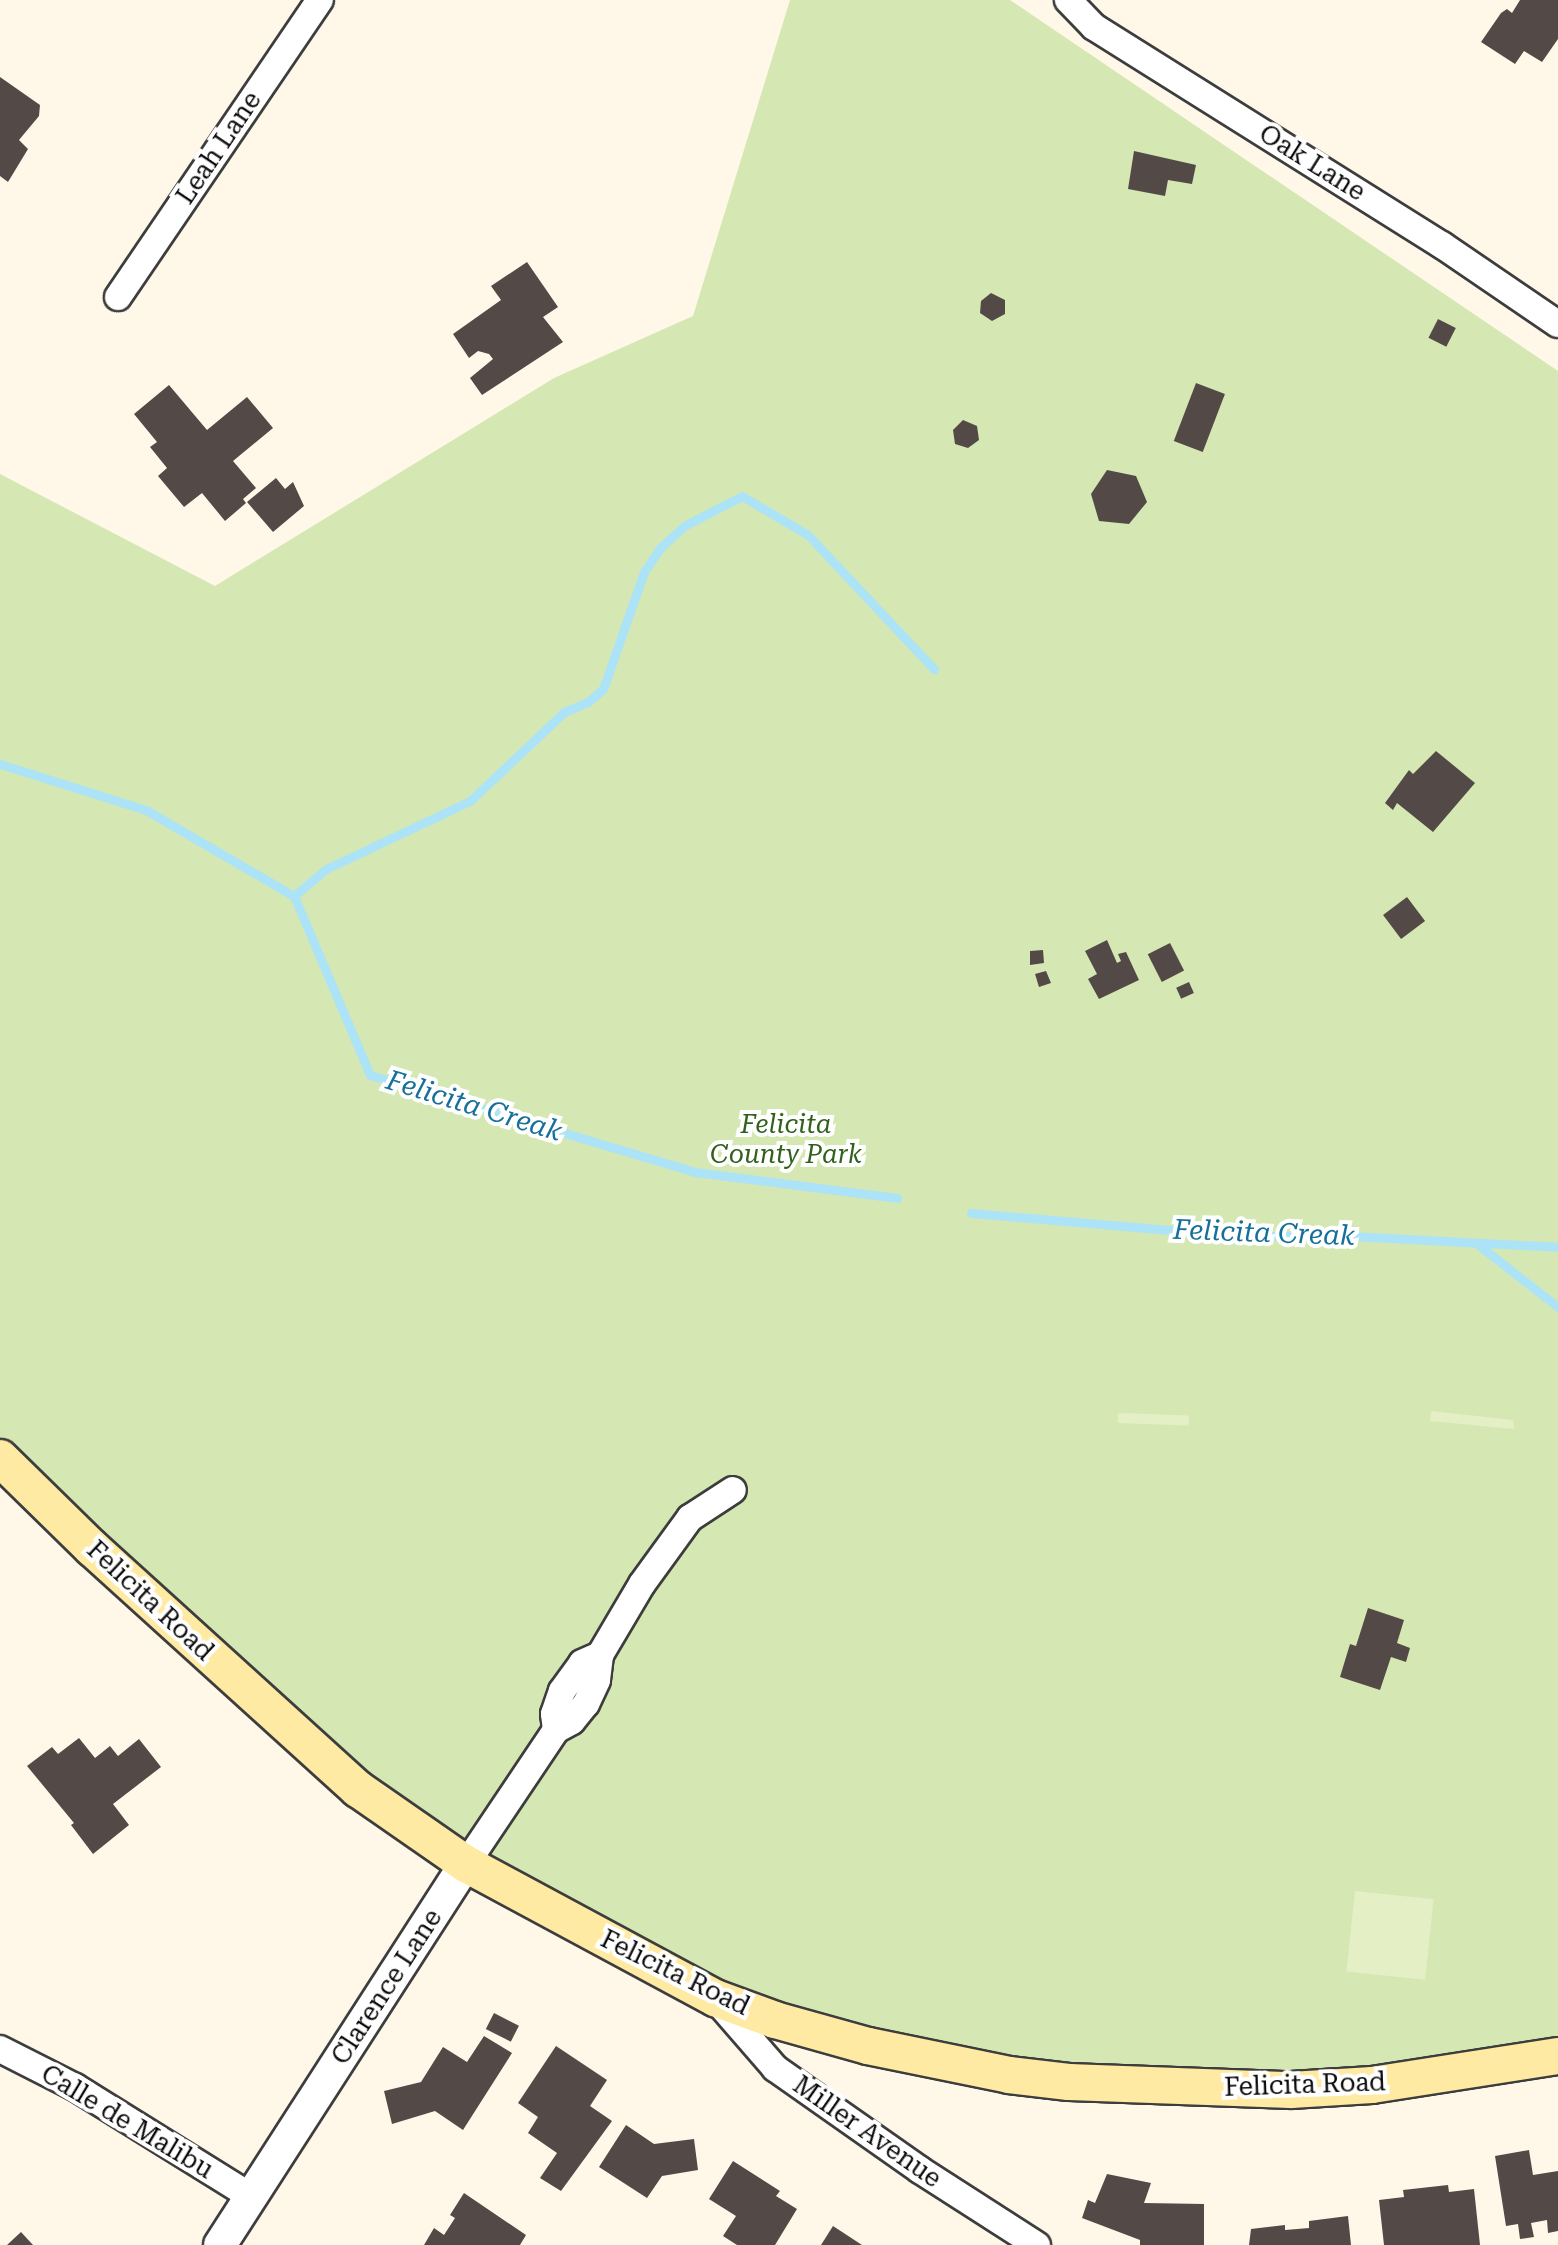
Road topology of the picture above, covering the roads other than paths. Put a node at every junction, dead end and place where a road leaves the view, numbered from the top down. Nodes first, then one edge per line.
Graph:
1 (320, 0) edge
2 (1068, 0) edge
3 (118, 297) dead end
4 (1558, 324) edge
5 (0, 1458) edge
6 (733, 1490) dead end
7 (466, 1864) junction
8 (715, 1998) junction
9 (0, 2049) edge
10 (1558, 2056) edge
11 (252, 2197) junction
12 (220, 2245) edge
13 (1037, 2245) edge

1 - 3 street, Leah Lane
2 - 4 street, Oak Lane
5 - 7 main road, Felicita Road
6 - 7 street, Clarence Lane
7 - 8 main road, Felicita Road
7 - 11 street, Clarence Lane
8 - 10 main road, Felicita Road
8 - 13 street, Miller Avenue
9 - 11 street, Calle de Malibu
11 - 12 street, Clarence Lane

